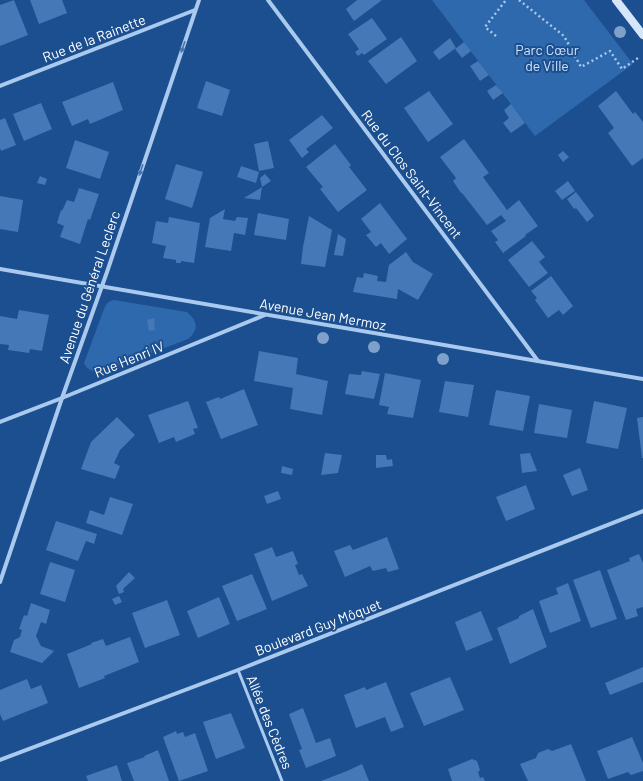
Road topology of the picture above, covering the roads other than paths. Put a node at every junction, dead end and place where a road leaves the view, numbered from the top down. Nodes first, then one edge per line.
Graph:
1 (199, 0) edge
2 (268, 0) edge
3 (616, 0) edge
4 (195, 10) junction
5 (643, 35) edge
6 (0, 86) edge
7 (0, 269) edge
8 (102, 287) junction
9 (266, 315) junction
10 (538, 361) junction
11 (643, 379) edge
12 (62, 398) junction
13 (0, 422) edge
14 (643, 511) edge
15 (0, 582) edge
16 (238, 670) junction
17 (0, 760) edge
18 (282, 781) edge

1 - 4 street, Avenue du Général Leclerc
2 - 10 street, Rue du Clos Saint-Vincent
3 - 5 main road
4 - 6 street, Rue de la Rainette
4 -> 8 street, Avenue du Général Leclerc
7 - 8 street, Avenue Jean Mermoz
8 - 9 street, Avenue Jean Mermoz
8 - 12 street, Avenue du Général Leclerc
9 - 10 street, Avenue Jean Mermoz
9 - 12 street, Rue Henri IV
10 - 11 street, Avenue Jean Mermoz
12 - 13 street, Rue Henri IV
12 - 15 street, Avenue du Général Leclerc
14 - 16 street, Boulevard Guy Môquet
16 - 17 street, Boulevard Guy Môquet
16 - 18 lane, Allée des Cèdres

